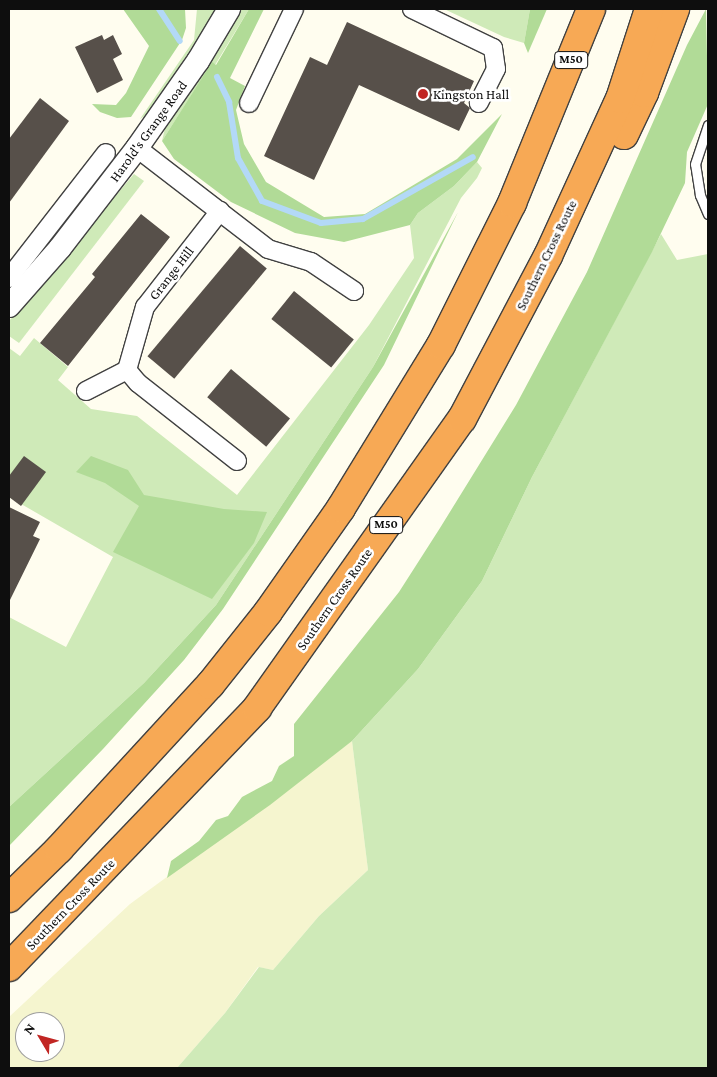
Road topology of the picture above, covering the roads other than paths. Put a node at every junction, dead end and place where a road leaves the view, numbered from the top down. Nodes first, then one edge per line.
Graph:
1 (229, 9) edge
2 (294, 9) edge
3 (412, 9) edge
4 (591, 9) edge
5 (649, 9) edge
6 (675, 9) edge
7 (249, 103) dead end
8 (479, 103) dead end
9 (708, 125) edge
10 (137, 148) junction
11 (106, 153) dead end
12 (220, 211) junction
13 (708, 214) edge
14 (52, 241) junction
15 (9, 278) edge
16 (534, 282) junction
17 (354, 290) dead end
18 (9, 306) edge
19 (127, 370) junction
20 (86, 391) dead end
21 (237, 461) dead end
22 (9, 898) edge
23 (9, 967) edge

1 - 10 street, Harold's Grange Road
2 - 7 street
3 - 8 street
4 - 22 highway, M50
5 - 16 highway, Southern Cross Route / M50
6 - 16 highway
9 - 13 lane
10 - 12 street
10 - 14 street, Harold's Grange Road
11 - 14 street, Harold's Grange Road
12 - 17 street
12 - 19 street, Grange Hill
14 - 15 street, Harold's Grange Road
14 - 18 street, Harold's Grange Road
16 - 23 highway, Southern Cross Route / M50
19 - 20 street
19 - 21 street

